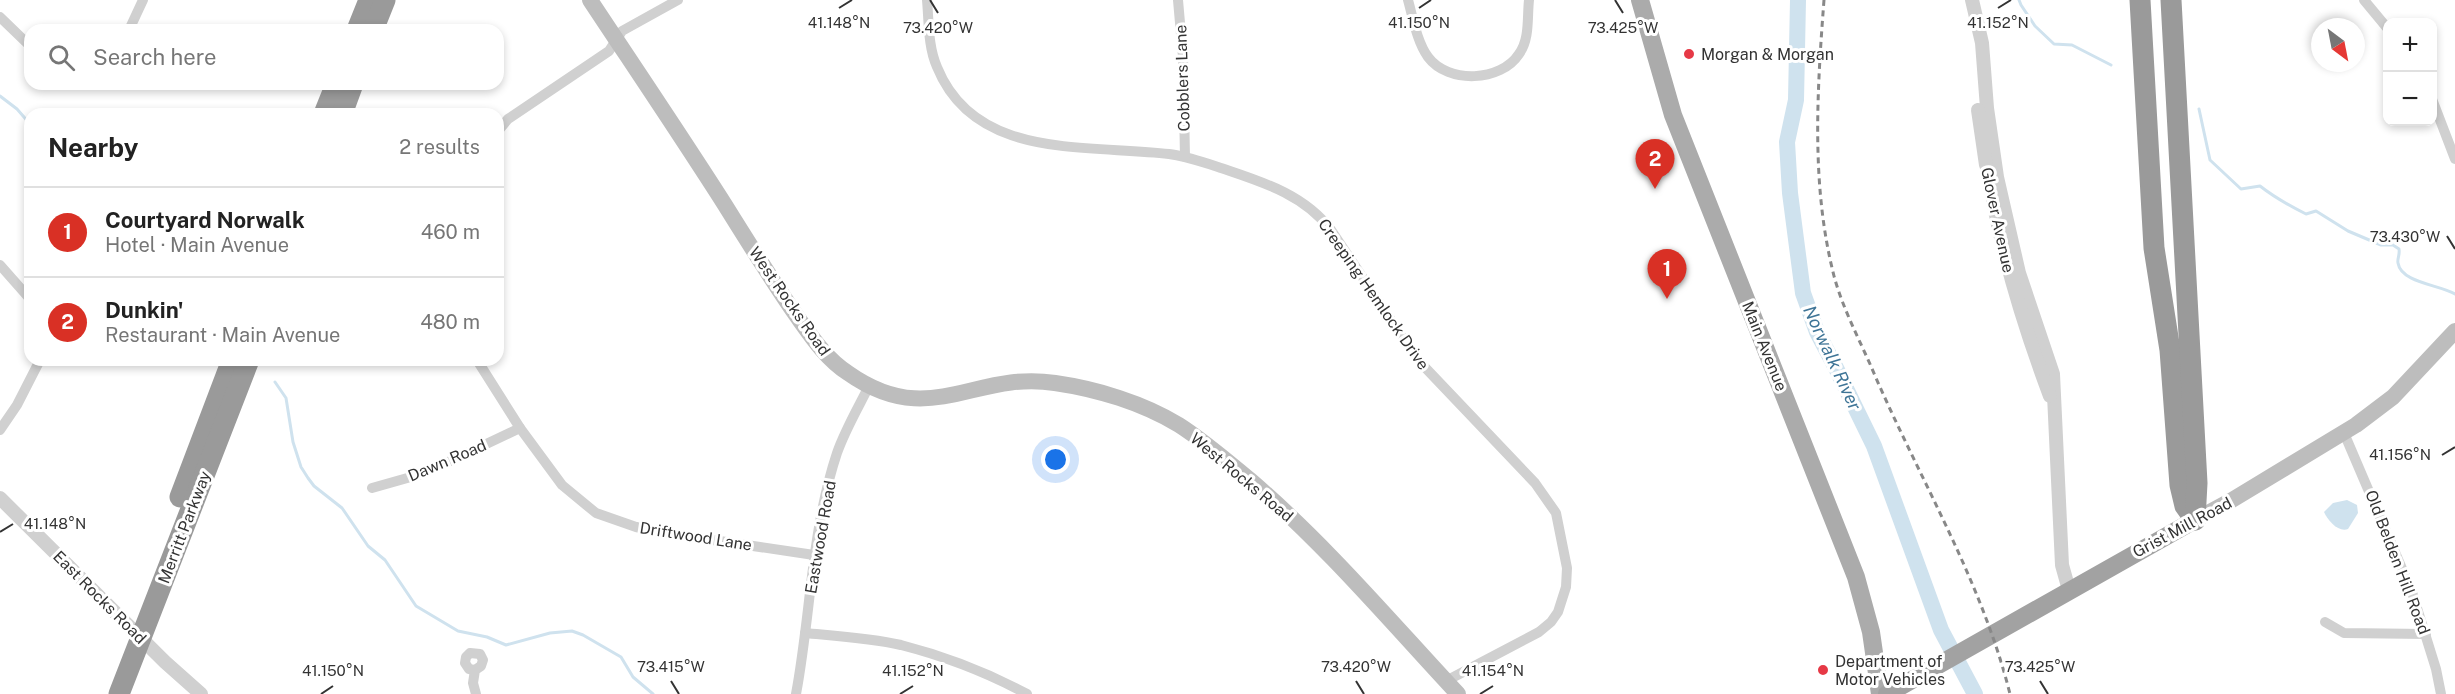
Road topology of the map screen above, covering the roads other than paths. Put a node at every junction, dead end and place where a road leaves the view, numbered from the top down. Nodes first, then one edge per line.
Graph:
1 (143, 0) edge
2 (369, 0) edge
3 (385, 0) edge
4 (590, 0) edge
5 (678, 0) edge
6 (927, 0) edge
7 (1178, 0) edge
8 (1408, 0) edge
9 (1529, 0) edge
10 (1640, 0) edge
11 (1972, 0) edge
12 (2140, 0) edge
13 (2171, 0) edge
14 (2364, 0) edge
15 (0, 16) edge
16 (2383, 23) edge
17 (132, 24) edge
18 (359, 24) edge
19 (375, 24) edge
20 (24, 40) edge
21 (617, 40) junction
22 (334, 90) edge
23 (351, 90) edge
24 (326, 108) edge
25 (344, 108) edge
26 (2437, 110) edge
27 (504, 124) edge
28 (1185, 157) junction
29 (2455, 159) edge
30 (0, 265) edge
31 (24, 292) edge
32 (2455, 332) edge
33 (37, 366) edge
34 (230, 366) edge
35 (247, 366) edge
36 (481, 366) edge
37 (869, 386) junction
38 (520, 428) junction
39 (0, 430) edge
40 (2344, 434) junction
41 (372, 488) dead end
42 (0, 498) edge
43 (2195, 520) junction
44 (814, 555) junction
45 (2069, 590) junction
46 (2325, 622) dead end
47 (805, 633) junction
48 (2426, 634) junction
49 (475, 670) dead end
50 (1446, 681) junction
51 (105, 694) edge
52 (119, 694) edge
53 (201, 694) edge
54 (476, 694) edge
55 (796, 694) edge
56 (1027, 694) edge
57 (1458, 694) edge
58 (1881, 694) edge
59 (1887, 694) edge
60 (2441, 694) edge

1 - 17 street
2 - 18 highway
3 - 19 highway
4 - 21 main road, West Rocks Road
5 - 21 street
6 - 28 street, Creeping Hemlock Drive
7 - 28 street, Cobblers Lane
8 - 9 street
10 - 58 main road, Main Avenue
11 - 45 street, Glover Avenue
12 - 43 highway
13 - 43 highway
14 - 16 street
15 - 20 street
21 - 27 street
21 - 37 main road, West Rocks Road
22 - 24 highway
23 - 25 highway
26 - 29 street
28 - 50 street, Creeping Hemlock Drive
30 - 31 street
32 - 40 main road, Grist Mill Road
33 - 39 street
34 - 51 highway, Merritt Parkway
35 - 52 highway, Merritt Parkway
36 - 38 street, Driftwood Lane
37 - 44 street, Eastwood Road
37 - 50 main road, West Rocks Road
38 - 41 street, Dawn Road
38 - 44 street, Driftwood Lane
40 - 43 main road, Grist Mill Road
40 - 48 street, Old Belden Hill Road
42 - 53 street, East Rocks Road
43 - 45 highway, Grist Mill Road
44 - 47 street, Eastwood Road
45 - 59 highway, Grist Mill Road
46 - 48 street
47 - 55 street, Eastwood Road
47 - 56 street
48 - 60 street, Old Belden Hill Road
49 - 54 street
50 - 57 main road, West Rocks Road

